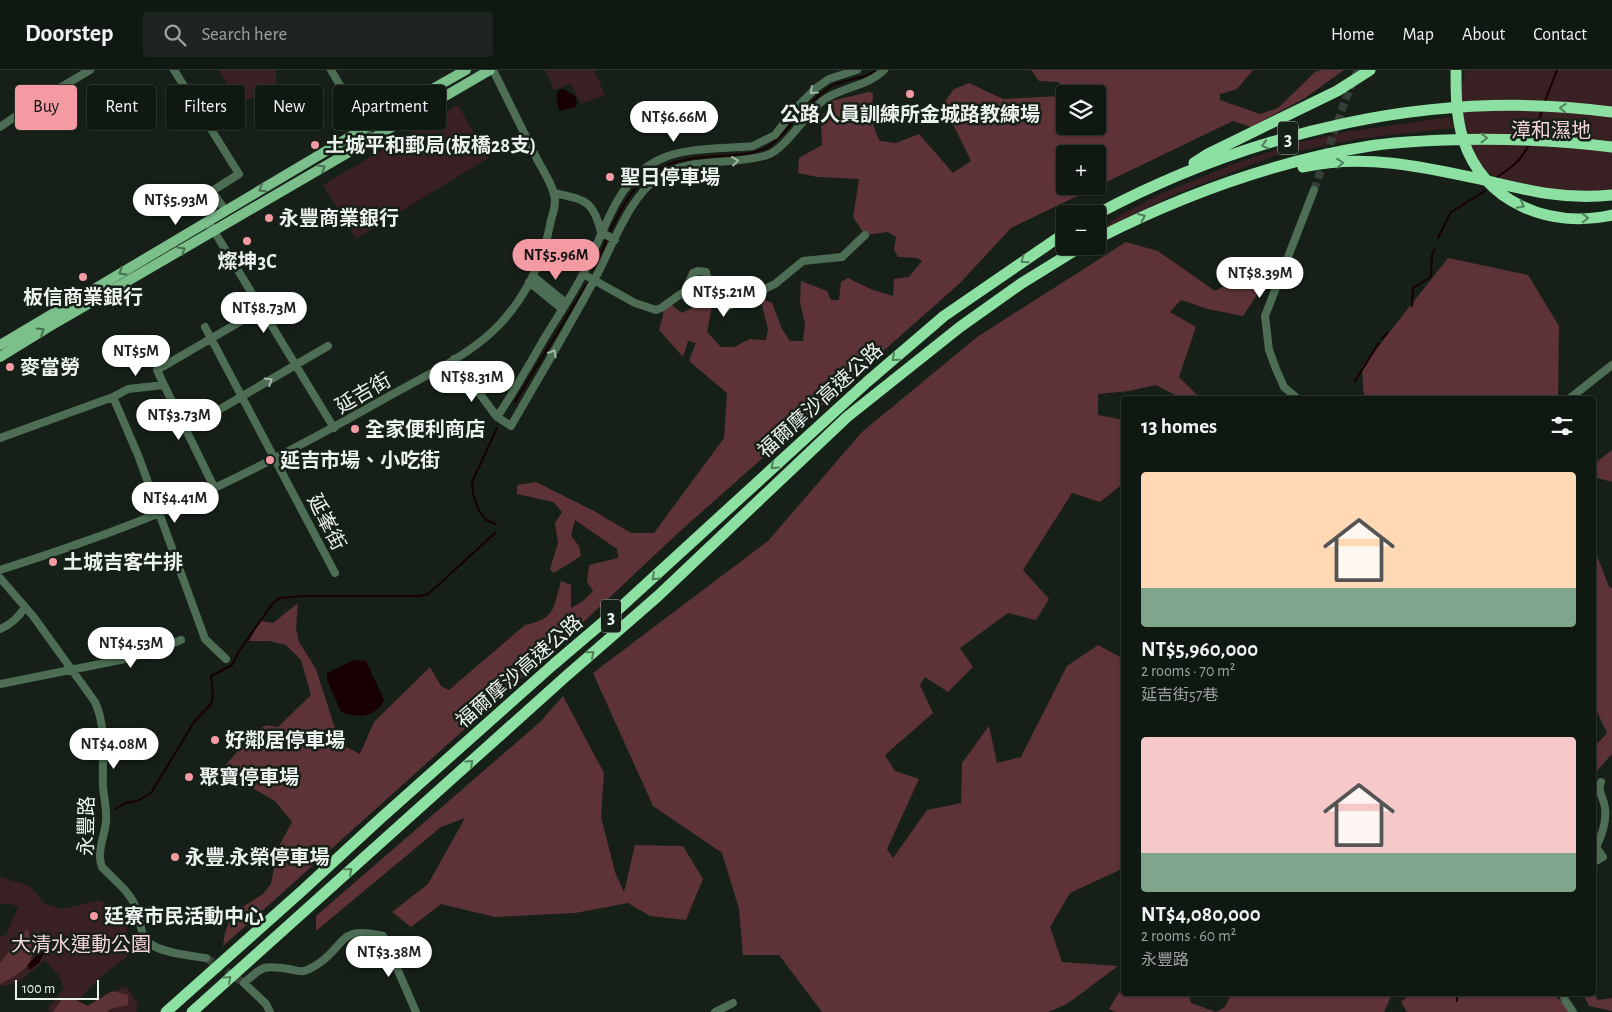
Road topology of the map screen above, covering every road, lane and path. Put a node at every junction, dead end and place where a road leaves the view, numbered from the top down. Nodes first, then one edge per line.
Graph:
1 (90, 70) edge
2 (174, 70) edge
3 (331, 70) edge
4 (466, 70) edge
5 (491, 70) edge
6 (857, 70) edge
7 (883, 70) edge
8 (1358, 70) edge
9 (1370, 70) edge
10 (1456, 70) edge
11 (1462, 70) edge
12 (340, 85) edge
13 (440, 85) edge
14 (1335, 89) junction
15 (1456, 94) junction
16 (1612, 112) edge
17 (0, 127) edge
18 (361, 130) edge
19 (365, 130) edge
20 (371, 138) junction
21 (1612, 148) edge
22 (1165, 180) junction
23 (1314, 190) tunnel mouth
24 (554, 193) junction
25 (1612, 195) edge
26 (1190, 196) junction
27 (614, 207) junction
28 (225, 210) junction
29 (1106, 210) edge
30 (628, 214) junction
31 (1612, 215) edge
32 (204, 224) junction
33 (214, 231) junction
34 (601, 232) junction
35 (1106, 234) edge
36 (865, 235) dead end
37 (1056, 239) edge
38 (615, 240) junction
39 (1067, 255) edge
40 (583, 274) junction
41 (531, 279) junction
42 (594, 280) junction
43 (564, 306) junction
44 (262, 309) junction
45 (205, 327) dead end
46 (212, 339) junction
47 (0, 345) edge
48 (328, 346) dead end
49 (0, 357) edge
50 (454, 359) junction
51 (295, 365) junction
52 (1612, 366) edge
53 (164, 385) junction
54 (1294, 396) edge
55 (1573, 396) edge
56 (113, 397) junction
57 (243, 397) junction
58 (497, 417) junction
59 (334, 428) junction
60 (186, 429) junction
61 (0, 438) edge
62 (275, 458) junction
63 (214, 488) junction
64 (159, 513) junction
65 (0, 570) edge
66 (335, 573) dead end
67 (0, 578) edge
68 (25, 607) junction
69 (0, 628) edge
70 (181, 640) dead end
71 (226, 659) dead end
72 (72, 670) junction
73 (0, 684) edge
74 (1602, 782) dead end
75 (1596, 846) edge
76 (1596, 846) edge
77 (1596, 861) edge
78 (206, 958) tunnel mouth
79 (1564, 996) edge
80 (733, 1003) dead end
81 (166, 1012) edge
82 (192, 1012) edge
83 (270, 1012) edge
84 (416, 1012) edge
85 (715, 1012) edge
86 (1573, 1012) edge

1 - 17 street
2 - 28 street
3 - 12 street
4 - 13 main road
5 - 20 main road
5 - 24 street
6 -> 27 street
30 -> 7 street
8 - 14 highway
9 - 14 highway
10 - 15 highway
11 - 15 highway
14 - 22 highway
15 -> 31 highway
16 -> 22 highway, 3
18 -> 28 main road
19 - 20 street
33 -> 20 main road
26 -> 21 highway, 3
22 - 29 highway, 3
23 - 54 street
24 - 34 street
24 - 41 street, 延吉街
26 -> 25 highway
35 -> 26 highway, 3
27 - 30 street
27 - 34 street
28 - 32 main road
30 - 38 street
32 - 33 street
32 -> 47 main road
33 - 44 street
49 -> 33 main road
34 - 38 street
34 - 40 street
36 - 42 street
37 -> 81 highway, 福爾摩沙高速公路 / 3
38 - 42 street
82 -> 39 highway, 福爾摩沙高速公路 / 3
40 - 42 street
40 - 43 street
41 - 43 street
41 - 50 street, 延吉街
58 -> 42 street
43 - 58 street
44 - 46 street
44 - 51 street
45 - 46 street, 延峯街
46 - 53 street
46 - 57 street, 延峯街
48 - 51 street
50 - 58 street
50 - 59 street, 延吉街
57 -> 51 street
51 - 59 street
52 - 55 street
53 - 56 street
53 - 60 street
56 - 61 street
56 - 64 street
57 - 60 street
57 - 62 street, 延峯街
59 - 62 street, 延吉街
60 - 63 street
62 - 63 street, 延吉街
62 - 66 street, 延峯街
63 - 64 street, 延吉街
64 - 65 street, 延吉街
64 - 71 street
67 - 68 street, 永豐路
68 - 69 street
68 - 72 street, 永豐路
70 - 72 street
72 - 73 street
72 - 78 street, 永豐路
74 - 76 street
75 - 77 street
79 - 86 street
80 - 85 street
83 - 84 street

